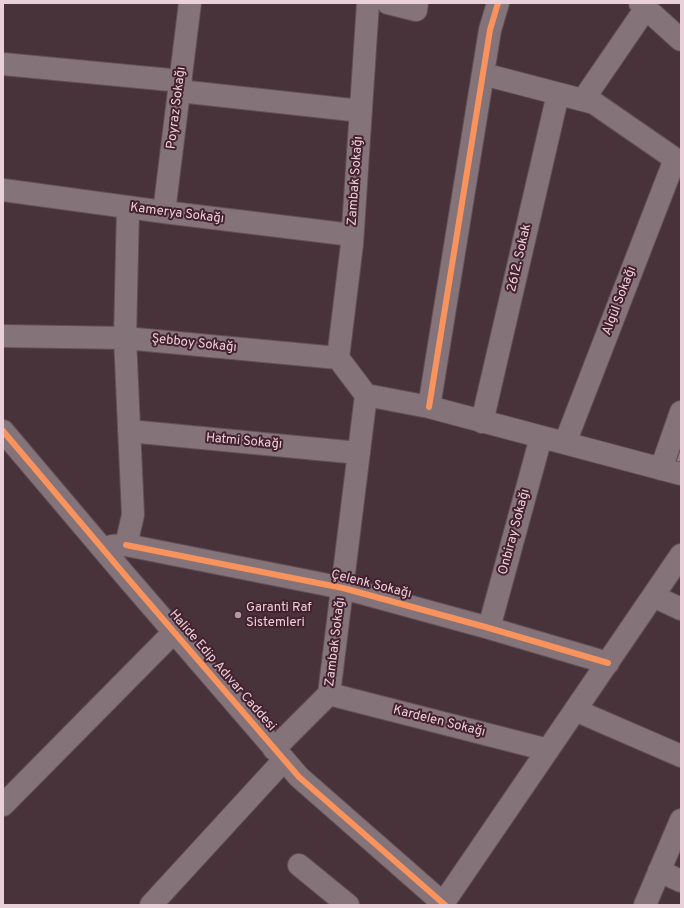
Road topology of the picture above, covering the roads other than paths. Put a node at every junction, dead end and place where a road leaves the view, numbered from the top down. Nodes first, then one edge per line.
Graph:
1 (190, 3) edge
2 (368, 3) edge
3 (388, 3) edge
4 (417, 3) edge
5 (498, 3) edge
6 (643, 6) edge
7 (681, 40) edge
8 (3, 64) edge
9 (483, 74) junction
10 (180, 86) junction
11 (558, 94) junction
12 (583, 100) junction
13 (361, 111) junction
14 (678, 161) edge
15 (3, 190) edge
16 (128, 207) junction
17 (164, 212) junction
18 (352, 235) junction
19 (3, 336) edge
20 (125, 338) junction
21 (338, 358) junction
22 (366, 395) junction
23 (429, 407) junction
24 (681, 412) edge
25 (482, 422) junction
26 (3, 431) edge
27 (130, 431) junction
28 (541, 437) junction
29 (565, 443) junction
30 (359, 453) junction
31 (671, 471) edge
32 (126, 545) junction
33 (101, 547) junction
34 (681, 555) edge
35 (343, 588) junction
36 (653, 596) junction
37 (681, 609) edge
38 (489, 628) junction
39 (174, 632) junction
40 (608, 663) junction
41 (330, 694) junction
42 (575, 710) junction
43 (548, 750) junction
44 (279, 754) junction
45 (681, 756) edge
46 (3, 805) edge
47 (681, 820) edge
48 (299, 865) dead end
49 (659, 871) junction
50 (681, 881) edge
51 (443, 904) edge
52 (151, 905) edge
53 (348, 905) edge
54 (645, 905) edge

1 - 10 street, Poyraz Sokağı
2 - 13 street, Zambak Sokağı
3 - 4 street
5 - 9 street
6 - 7 street
6 - 12 street
8 - 10 street
9 - 11 street
9 - 23 street
10 - 13 street
10 - 17 street, Poyraz Sokağı
11 - 12 street
11 - 25 street, 2612. Sokak
12 - 14 street
13 - 18 street, Zambak Sokağı
14 - 29 street, Algül Sokağı
15 - 16 street, Kamerya Sokağı
16 - 17 street, Kamerya Sokağı
16 - 20 street
17 - 18 street, Kamerya Sokağı
18 - 21 street, Zambak Sokağı
19 - 20 street, Şebboy Sokağı
20 - 21 street, Şebboy Sokağı
20 - 27 street
21 - 22 street
22 - 23 street
22 - 30 street, Zambak Sokağı
23 - 25 street
24 - 31 street
25 - 28 street
26 - 33 street, Halide Edip Adıvar Caddesi
27 - 30 street, Hatmi Sokağı
27 - 32 street
28 - 29 street
28 - 38 street, Onbiray Sokağı
29 - 31 street
30 - 35 street, Zambak Sokağı
32 - 33 street, Çelenk Sokağı
32 - 35 street, Çelenk Sokağı
33 - 39 street, Halide Edip Adıvar Caddesi
34 - 36 street
35 - 38 street, Çelenk Sokağı
35 - 41 street, Zambak Sokağı
36 - 37 street
36 - 40 street
38 - 40 street, Çelenk Sokağı
39 - 44 street, Halide Edip Adıvar Caddesi
39 - 46 street
40 - 42 street
41 - 43 street, Kardelen Sokağı
41 - 44 street, Zambak Sokağı
42 - 43 street
42 - 45 street
43 - 51 street
44 - 51 street, Halide Edip Adıvar Caddesi
44 - 52 street, Zambak Sokağı
47 - 49 street
48 - 53 street
49 - 50 street
49 - 54 street

